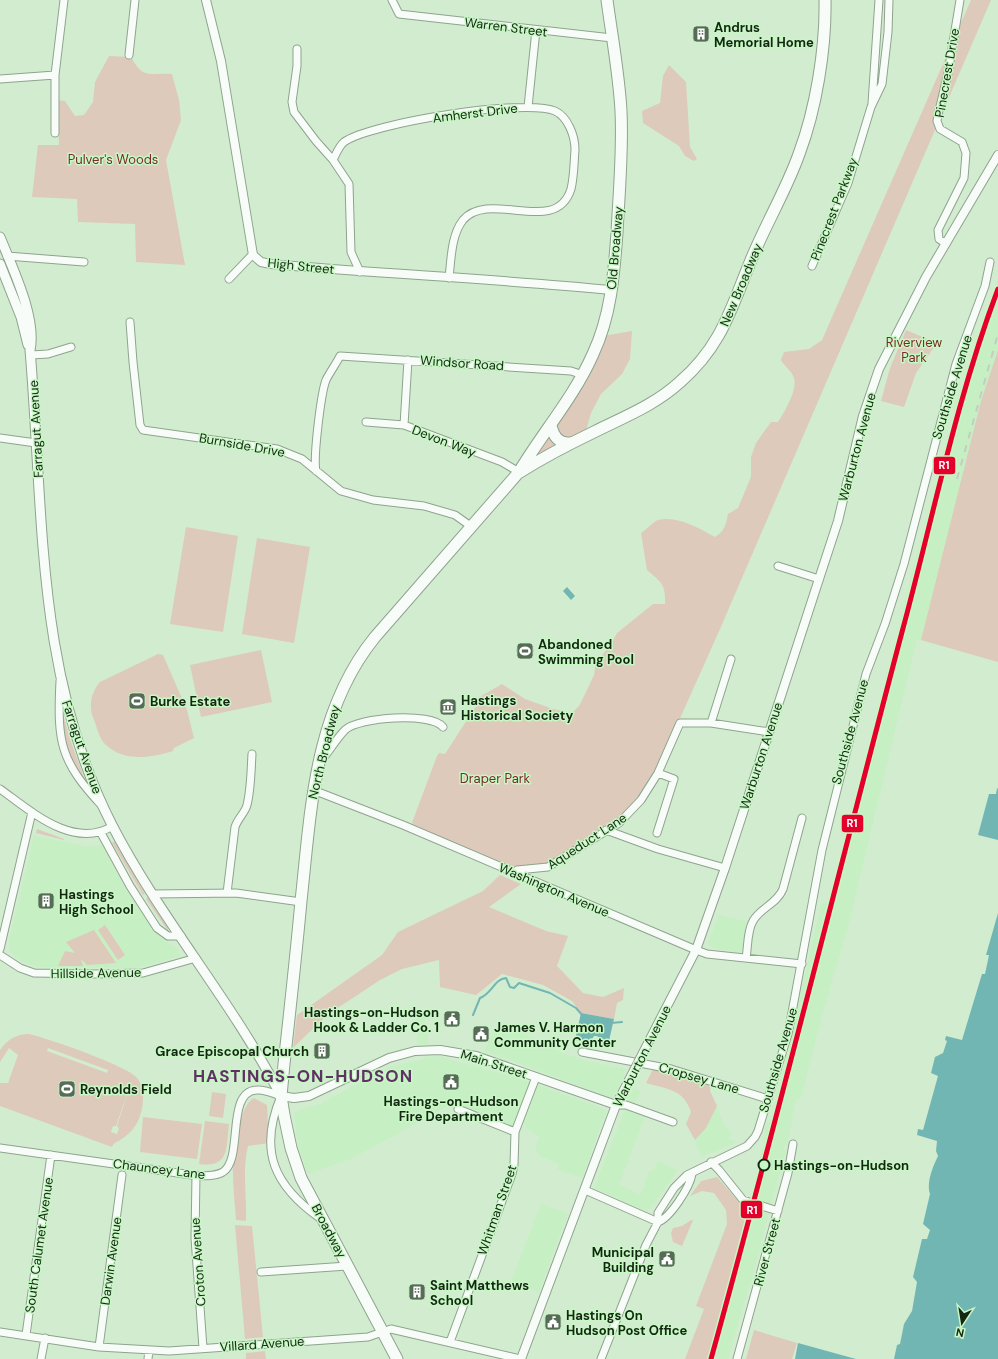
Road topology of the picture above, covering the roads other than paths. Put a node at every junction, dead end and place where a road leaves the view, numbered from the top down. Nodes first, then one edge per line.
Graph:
1 (64, 0) edge
2 (135, 0) edge
3 (206, 0) edge
4 (392, 0) edge
5 (607, 0) edge
6 (825, 0) edge
7 (878, 0) edge
8 (889, 0) edge
9 (960, 0) edge
10 (536, 30) junction
11 (612, 38) junction
12 (297, 49) dead end
13 (129, 55) dead end
14 (55, 74) junction
15 (0, 79) edge
16 (872, 106) junction
17 (528, 107) junction
18 (55, 133) dead end
19 (998, 155) edge
20 (333, 160) junction
21 (0, 237) edge
22 (946, 244) junction
23 (253, 254) junction
24 (7, 256) junction
25 (84, 262) dead end
26 (990, 262) dead end
27 (0, 264) edge
28 (812, 266) dead end
29 (360, 272) junction
30 (449, 278) junction
31 (228, 279) dead end
32 (4, 282) edge
33 (18, 286) junction
34 (611, 290) junction
35 (130, 322) dead end
36 (71, 347) dead end
37 (31, 352) junction
38 (408, 360) junction
39 (583, 375) junction
40 (366, 422) dead end
41 (404, 425) junction
42 (550, 425) junction
43 (0, 438) edge
44 (36, 443) junction
45 (570, 443) junction
46 (316, 471) junction
47 (520, 472) junction
48 (472, 527) junction
49 (778, 566) dead end
50 (819, 579) junction
51 (731, 659) dead end
52 (61, 679) junction
53 (711, 723) junction
54 (443, 727) dead end
55 (769, 732) junction
56 (252, 754) dead end
57 (319, 763) junction
58 (658, 773) junction
59 (0, 789) edge
60 (313, 790) junction
61 (104, 809) junction
62 (32, 812) junction
63 (802, 818) dead end
64 (113, 826) junction
65 (606, 830) junction
66 (101, 833) junction
67 (657, 833) dead end
68 (725, 868) junction
69 (514, 873) junction
70 (227, 893) junction
71 (153, 894) junction
72 (302, 902) junction
73 (180, 936) junction
74 (0, 949) edge
75 (696, 950) junction
76 (0, 955) edge
77 (196, 958) junction
78 (746, 958) junction
79 (802, 964) junction
80 (582, 1052) dead end
81 (536, 1077) junction
82 (281, 1096) junction
83 (768, 1099) junction
84 (616, 1105) junction
85 (458, 1109) dead end
86 (673, 1122) dead end
87 (515, 1132) junction
88 (793, 1144) dead end
89 (0, 1148) edge
90 (51, 1155) junction
91 (711, 1162) junction
92 (692, 1174) junction
93 (122, 1175) dead end
94 (196, 1175) junction
95 (585, 1190) junction
96 (776, 1210) junction
97 (322, 1220) junction
98 (658, 1222) junction
99 (347, 1266) junction
100 (261, 1272) dead end
101 (0, 1332) edge
102 (382, 1332) junction
103 (26, 1335) junction
104 (45, 1338) junction
105 (450, 1342) junction
106 (99, 1347) junction
107 (203, 1348) junction
108 (149, 1350) junction
109 (42, 1359) edge
110 (148, 1359) edge
111 (396, 1359) edge
112 (520, 1359) edge
113 (601, 1359) edge
114 (738, 1359) edge

1 - 14 street
2 - 13 street
3 - 23 street, High Street
4 - 10 street, Warren Street
5 - 11 main road, Old Broadway
6 - 45 main road, New Broadway
7 - 16 street, Pinecrest Parkway
8 - 16 street, Pinecrest Parkway
9 - 22 street, Pinecrest Drive
10 - 11 street, Warren Street
10 - 17 street
11 - 34 main road, Old Broadway
12 - 20 street
14 - 15 street
14 - 18 street
16 - 28 street, Pinecrest Parkway
17 - 20 street, Amherst Drive
17 - 30 street, Amherst Drive
19 - 22 street, Warburton Avenue
20 - 29 street
21 - 24 main road, Farragut Avenue
22 - 50 street, Warburton Avenue
23 - 29 street, High Street
23 - 31 street
24 - 25 street
24 - 33 main road, Farragut Avenue
26 - 79 street, Southside Avenue
27 - 32 main road, Farragut Avenue
29 - 30 street, High Street
30 - 34 street, High Street
32 - 33 main road
32 - 37 main road, Farragut Avenue
33 - 37 main road, Farragut Avenue
34 - 39 main road, Old Broadway
35 - 46 street, Burnside Drive
36 - 37 street
37 - 44 main road, Farragut Avenue
38 - 39 street, Windsor Road
38 - 41 street
38 - 46 street, Windsor Road
39 - 42 main road, Old Broadway
40 - 41 street, Devon Way
41 - 47 street, Devon Way
42 - 45 main road
42 - 47 main road, Old Broadway
43 - 44 street
44 - 52 main road, Farragut Avenue
45 - 47 main road, New Broadway
46 - 48 street, Burnside Drive
47 - 48 main road, North Broadway
48 - 57 main road, North Broadway
49 - 50 street
50 - 55 street, Warburton Avenue
51 - 53 street
52 - 61 main road, Farragut Avenue
52 - 61 street
53 - 55 street
53 - 58 street, Aqueduct Lane
54 - 57 street
55 - 68 street, Warburton Avenue
56 - 70 street
57 - 60 main road, North Broadway
58 - 65 street, Aqueduct Lane
58 - 67 street
59 - 62 street
60 - 69 street, Washington Avenue
60 - 72 main road, North Broadway
61 - 64 main road, Farragut Avenue
62 - 66 street
62 - 74 street
63 - 78 street
64 - 66 street
64 - 71 main road, Farragut Avenue
65 - 68 street
65 - 69 street, Aqueduct Lane
66 - 73 street
68 - 75 street, Warburton Avenue
69 - 75 street, Washington Avenue
70 - 71 street
70 - 72 street
71 - 73 main road, Farragut Avenue
72 - 82 main road, North Broadway
73 - 77 main road, Farragut Avenue
75 - 78 street, Washington Avenue
75 - 84 street, Warburton Avenue, bridge
76 - 77 street, Hillside Avenue
77 - 82 main road, Farragut Avenue
78 - 79 street, Washington Avenue
79 - 83 street, Southside Avenue
80 - 83 street, Cropsey Lane
81 - 82 street, Main Street
81 - 84 street, Main Street
81 - 87 street, Whitman Street
82 - 94 street, Chauncey Lane
82 - 97 main road, Broadway
82 - 97 street
83 - 91 street, Southside Avenue
84 - 86 street
84 - 95 street, Warburton Avenue
85 - 87 street
87 - 105 street, Whitman Street
88 - 96 street, River Street
89 - 90 street, Chauncey Lane
90 - 94 street, Chauncey Lane
90 - 103 street, South Calumet Avenue
91 - 92 street, Southside Avenue
91 - 96 street
92 - 98 street
92 - 98 street, Southside Avenue
93 - 106 street, Darwin Avenue
94 - 107 street, Croton Avenue
95 - 98 street
95 - 112 street, Warburton Avenue
96 - 114 street, River Street
97 - 99 main road, Broadway
98 - 113 street
99 - 100 street
99 - 102 main road, Broadway
101 - 103 street, Villard Avenue
102 - 105 street, Villard Avenue
102 - 107 street, Villard Avenue
102 - 111 main road, Broadway
103 - 104 street, Villard Avenue
104 - 106 street, Villard Avenue
104 - 109 street
105 - 112 street, Villard Avenue
106 - 108 street, Villard Avenue
107 - 108 street, Villard Avenue
108 - 110 street

